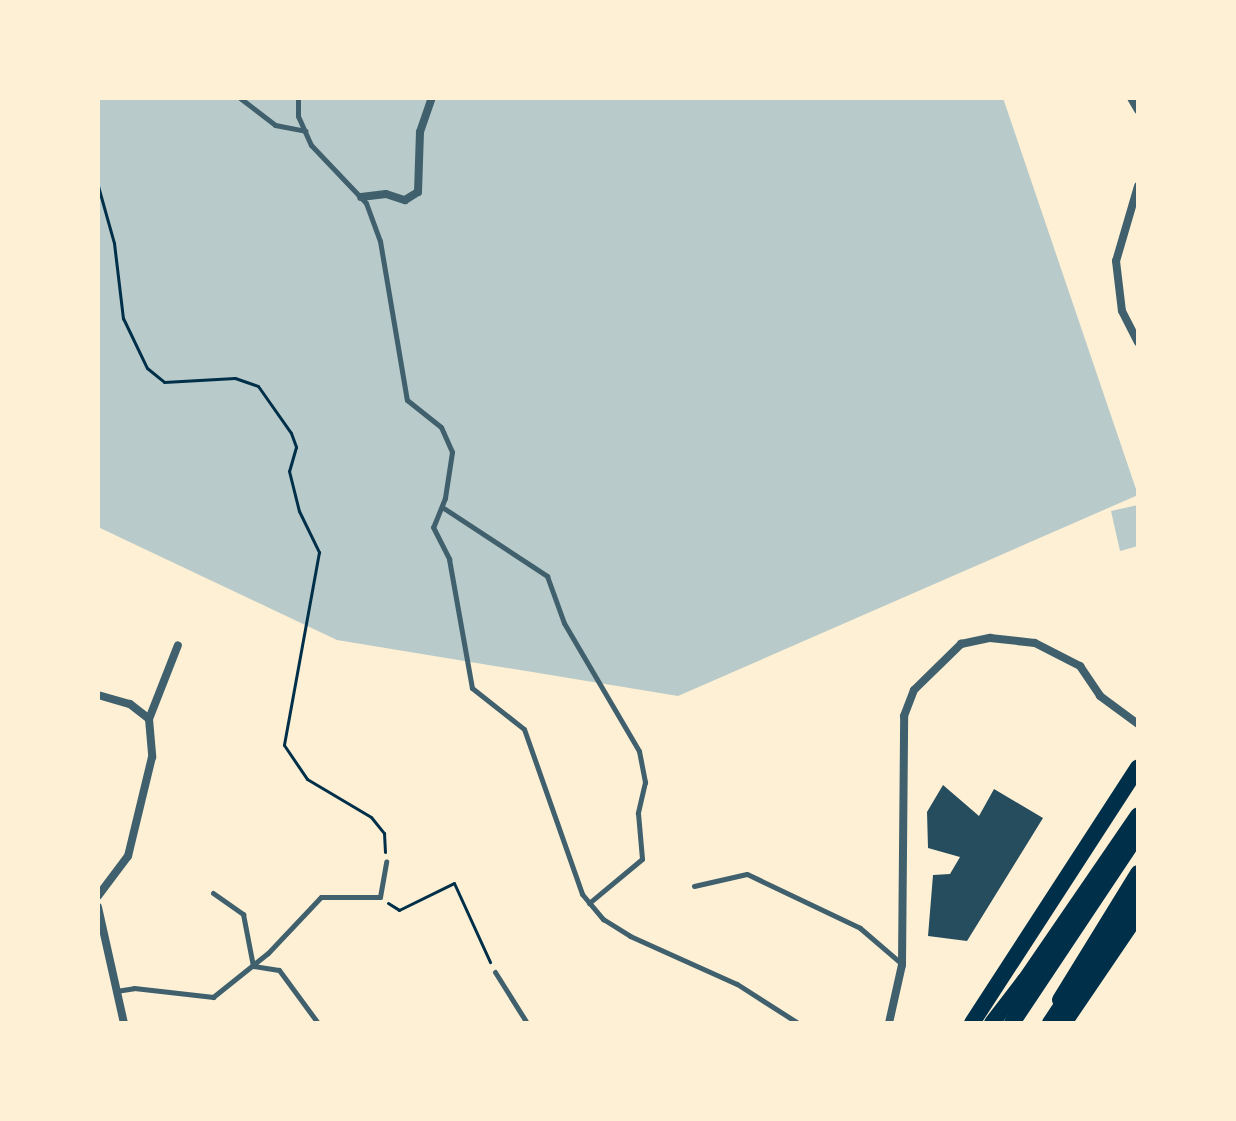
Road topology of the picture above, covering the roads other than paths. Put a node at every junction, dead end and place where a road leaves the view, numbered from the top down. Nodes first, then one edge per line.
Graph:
1 (240, 98) edge
2 (298, 98) edge
3 (432, 98) edge
4 (1131, 98) edge
5 (1138, 110) edge
6 (305, 131) junction
7 (1138, 186) edge
8 (361, 197) junction
9 (1138, 342) edge
10 (442, 507) junction
11 (178, 645) dead end
12 (98, 695) edge
13 (149, 719) junction
14 (1138, 724) edge
15 (1138, 767) edge
16 (1138, 815) edge
17 (1138, 834) edge
18 (386, 862) road end
19 (1138, 873) edge
20 (694, 886) dead end
21 (213, 893) dead end
22 (98, 896) edge
23 (1135, 902) edge
24 (589, 903) junction
25 (98, 907) edge
26 (902, 965) junction
27 (253, 966) junction
28 (495, 972) road end
29 (1072, 973) junction
30 (115, 992) junction
31 (124, 1023) edge
32 (318, 1023) edge
33 (527, 1023) edge
34 (798, 1023) edge
35 (889, 1023) edge
36 (972, 1023) edge
37 (994, 1023) edge
38 (1012, 1023) edge
39 (1041, 1023) edge
40 (1050, 1023) edge
41 (1064, 1023) edge

1 - 6 lane
2 - 6 lane
3 - 8 street
4 - 5 street
6 - 8 lane
7 - 9 street
8 - 10 lane
10 - 24 lane
10 - 24 lane
11 - 13 street
12 - 13 street
13 - 22 street
14 - 26 street
15 - 36 main road
16 - 37 main road
17 - 38 main road
18 - 27 lane
19 - 29 main road
20 - 26 lane
21 - 27 lane
23 - 40 main road
23 - 41 main road
24 - 34 lane
25 - 30 street
26 - 35 street
27 - 30 lane
27 - 32 lane
28 - 33 lane
29 - 39 main road
29 - 40 main road
30 - 31 street

